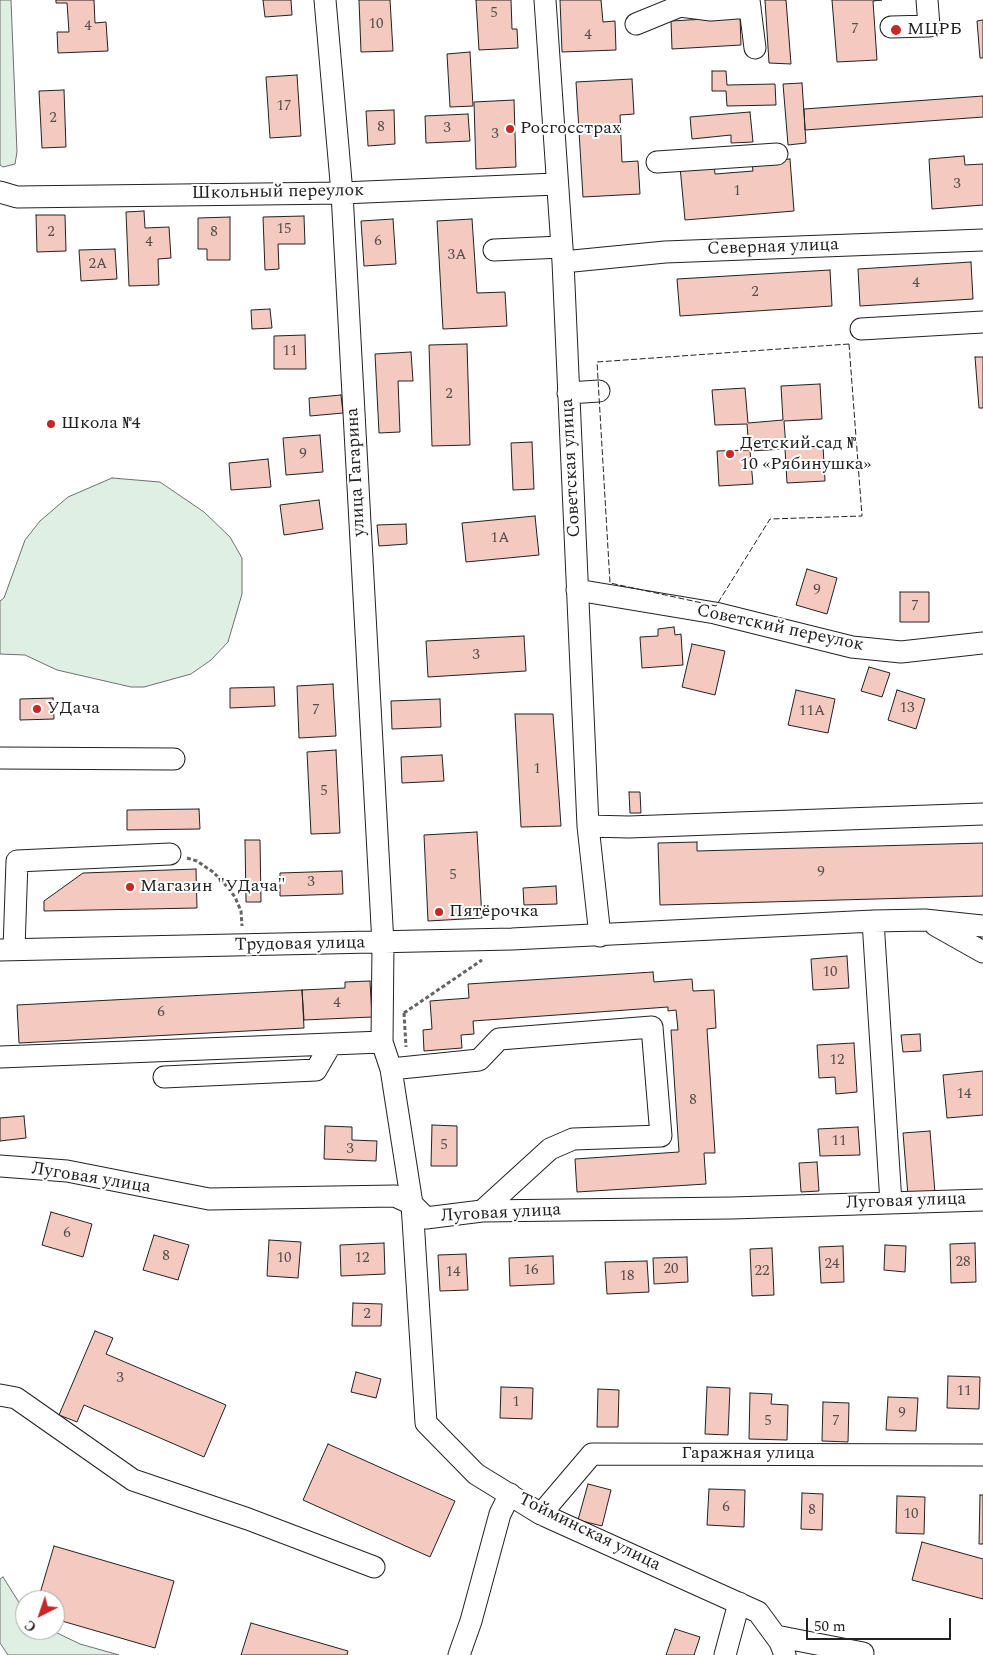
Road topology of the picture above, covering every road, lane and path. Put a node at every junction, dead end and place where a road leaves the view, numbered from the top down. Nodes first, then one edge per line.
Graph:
1 (324, 0) edge
2 (545, 0) edge
3 (927, 0) edge
4 (750, 4) edge
5 (636, 24) dead end
6 (891, 27) dead end
7 (755, 48) dead end
8 (776, 154) dead end
9 (657, 162) dead end
10 (556, 184) junction
11 (0, 192) edge
12 (342, 193) junction
13 (983, 240) edge
14 (494, 250) dead end
15 (562, 254) junction
16 (983, 322) edge
17 (860, 328) dead end
18 (599, 391) dead end
19 (568, 393) junction
20 (577, 590) junction
21 (983, 643) edge
22 (0, 758) edge
23 (174, 759) dead end
24 (983, 814) edge
25 (588, 826) junction
26 (170, 854) joint
27 (926, 920) junction
28 (873, 921) junction
29 (983, 926) edge
30 (242, 928) dead end
31 (600, 936) junction
32 (512, 939) junction
33 (383, 944) junction
34 (7, 949) edge
35 (983, 952) edge
36 (404, 1013) dead end
37 (382, 1042) junction
38 (332, 1044) junction
39 (0, 1057) edge
40 (391, 1069) junction
41 (164, 1078) dead end
42 (0, 1166) edge
43 (983, 1200) edge
44 (891, 1203) junction
45 (412, 1204) junction
46 (482, 1211) junction
47 (0, 1395) edge
48 (983, 1455) edge
49 (510, 1494) junction
50 (541, 1514) junction
51 (374, 1567) dead end
52 (739, 1604) junction
53 (780, 1646) edge
54 (863, 1653) dead end
55 (459, 1655) edge
56 (725, 1655) edge

1 - 12 street, улица Гагарина
2 - 10 street, Советская улица
3 - 6 street
4 - 5 street
4 - 7 street
8 - 9 street
10 - 12 street, Школьный переулок
10 - 15 street, Советская улица
11 - 12 street, Школьный переулок
12 - 33 street, улица Гагарина
13 - 15 street, Северная улица
14 - 15 street, Северная улица
15 - 19 street, Советская улица
16 - 17 street
18 - 19 street
19 - 20 street, Советская улица
20 - 21 street, Советский переулок
20 - 25 street, Советская улица
22 - 23 street
24 - 25 street
25 - 31 street, Советская улица
26 - 30 path
26 - 34 street
27 - 28 street, Трудовая улица
27 - 29 street, Трудовая улица
27 - 35 street
28 - 31 street, Трудовая улица
28 - 44 street
31 - 32 street, Трудовая улица
32 - 33 street, Трудовая улица
32 - 36 path
33 - 34 street, Трудовая улица
33 - 37 street, улица Гагарина
37 - 38 street
37 - 40 street, улица Гагарина
38 - 39 street
38 - 41 street
40 - 45 street, Тойминская улица
40 - 46 street
42 - 45 street, Луговая улица
43 - 44 street, Луговая улица
44 - 46 street, Луговая улица
45 - 46 street, Луговая улица
45 - 49 street, Тойминская улица
47 - 51 street
48 - 50 street, Гаражная улица
49 - 50 street, Тойминская улица
49 - 55 street
50 - 52 street, Тойминская улица
52 - 53 street, Тойминская улица
52 - 56 street
53 - 54 street

